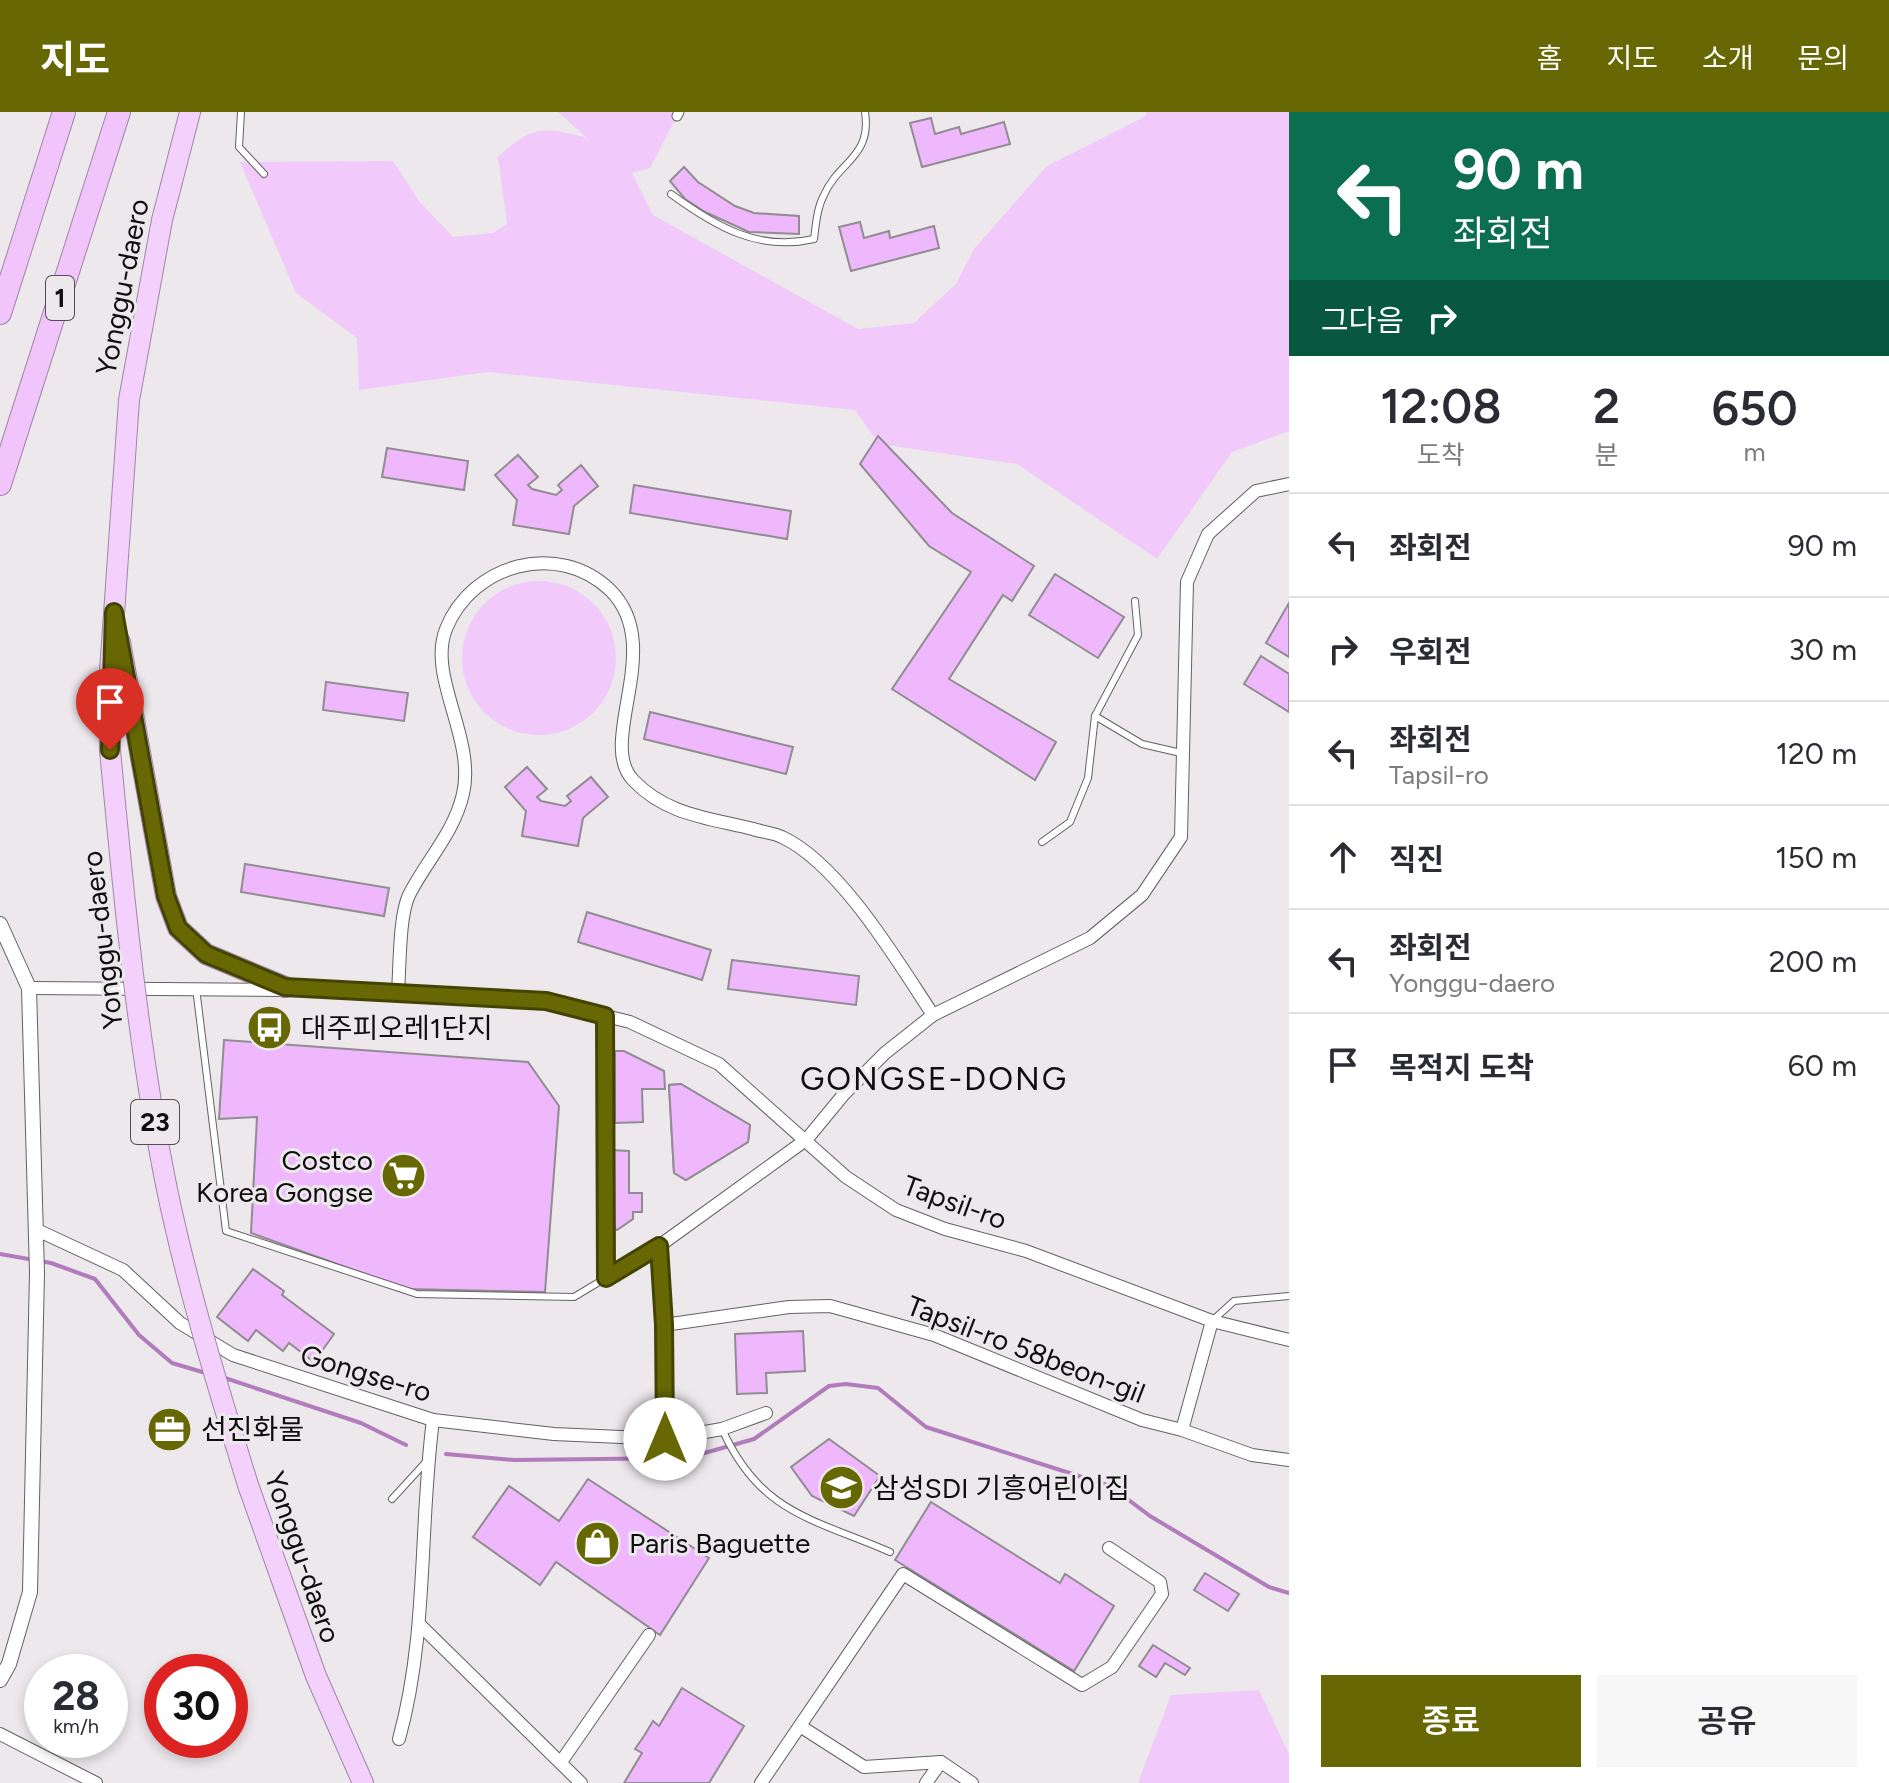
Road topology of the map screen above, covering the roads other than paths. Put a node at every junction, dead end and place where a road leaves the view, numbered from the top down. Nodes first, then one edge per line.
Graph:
1 (64, 112) edge
2 (119, 112) edge
3 (190, 112) edge
4 (241, 112) edge
5 (865, 112) edge
6 (264, 174) dead end
7 (671, 194) dead end
8 (0, 313) edge
9 (0, 484) edge
10 (1289, 484) edge
11 (1135, 601) dead end
12 (114, 612) junction
13 (1095, 716) junction
14 (1185, 754) junction
15 (1042, 842) dead end
16 (0, 924) edge
17 (285, 987) junction
18 (29, 988) junction
19 (196, 988) junction
20 (398, 991) junction
21 (933, 1015) junction
22 (605, 1016) junction
23 (807, 1139) junction
24 (37, 1235) junction
25 (659, 1246) junction
26 (606, 1278) junction
27 (1289, 1296) edge
28 (1212, 1321) junction
29 (664, 1325) junction
30 (1289, 1340) edge
31 (766, 1413) dead end
32 (433, 1420) junction
33 (722, 1429) junction
34 (1182, 1430) junction
35 (665, 1439) junction
36 (1289, 1460) edge
37 (428, 1461) junction
38 (392, 1499) dead end
39 (1109, 1548) dead end
40 (890, 1552) dead end
41 (421, 1626) junction
42 (649, 1635) dead end
43 (0, 1680) edge
44 (800, 1726) junction
45 (0, 1734) edge
46 (399, 1739) dead end
47 (561, 1762) junction
48 (941, 1762) junction
49 (96, 1783) edge
50 (363, 1783) edge
51 (581, 1783) edge
52 (761, 1783) edge
53 (926, 1783) edge
54 (972, 1783) edge

1 - 8 highway, 1
2 - 9 highway, 1
3 - 12 highway, Yonggu-daero / 23
4 - 6 lane
5 - 7 lane
10 - 14 street
11 - 13 lane
12 - 17 highway
12 - 50 highway, Yonggu-daero / 23, bridge
13 - 14 lane
13 - 15 lane
14 - 21 street
16 - 18 street
17 - 19 street, Tapsil-ro
17 - 20 street, Tapsil-ro
18 - 19 street, Tapsil-ro
18 - 24 street
19 - 26 lane
20 - 21 street
20 - 22 street, Tapsil-ro
21 - 23 street
22 - 23 street, Tapsil-ro
22 - 26 lane
23 - 25 street
23 - 28 street, Tapsil-ro
24 - 32 street, Gongse-ro
24 - 43 street
25 - 26 lane
25 - 29 street
27 - 28 lane
28 - 30 street, Tapsil-ro
28 - 34 street
29 - 34 street, Tapsil-ro 58beon-gil
29 - 35 street
31 - 33 street, Gongse-ro
32 - 35 street, Gongse-ro
32 - 37 street
33 - 35 street, Gongse-ro
33 - 40 lane
34 - 36 street, Tapsil-ro 58beon-gil
37 - 38 lane
37 - 41 street
39 - 44 street
41 - 46 street
41 - 47 street
42 - 47 street
44 - 48 street
44 - 52 street
45 - 49 street
47 - 51 street
48 - 53 street
48 - 54 street

